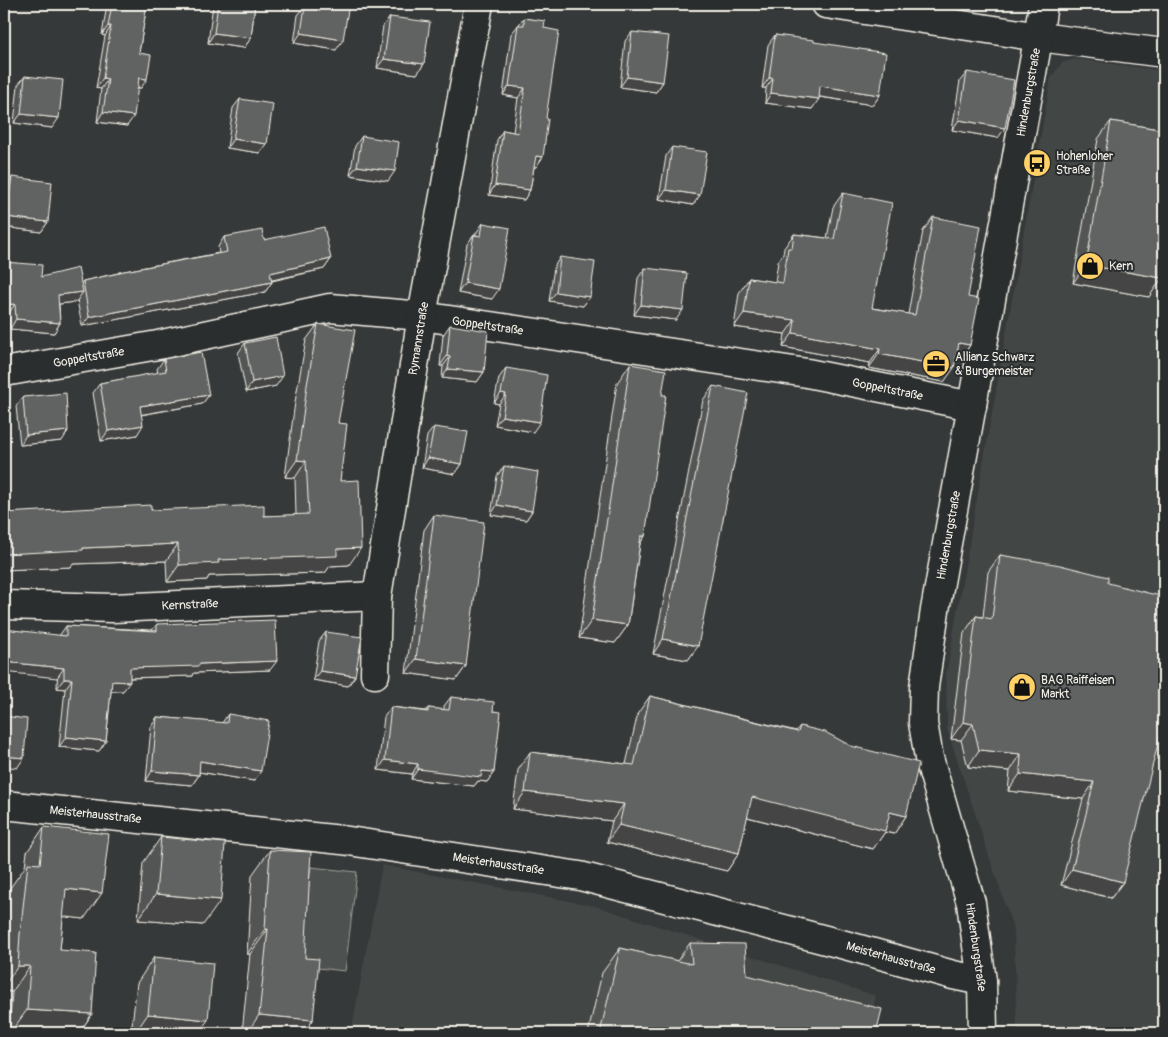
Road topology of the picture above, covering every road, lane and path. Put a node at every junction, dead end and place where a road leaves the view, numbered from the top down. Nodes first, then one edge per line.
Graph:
1 (478, 4) edge
2 (826, 4) edge
3 (1043, 4) edge
4 (1039, 37) junction
5 (1164, 53) edge
6 (422, 316) junction
7 (4, 372) edge
8 (972, 406) junction
9 (377, 596) junction
10 (4, 605) edge
11 (375, 674) dead end
12 (4, 805) edge
13 (982, 981) junction
14 (983, 1033) edge

1 - 6 street, Rymannstraße
2 - 4 street
3 - 4 street, Hindenburgstraße
4 - 5 street
4 - 8 street, Hindenburgstraße
6 - 7 street, Goppeltstraße
6 - 8 street, Goppeltstraße
6 - 9 street, Rymannstraße
8 - 13 street, Hindenburgstraße
9 - 10 street, Kernstraße
9 - 11 street, Rymannstraße
12 - 13 street, Meisterhausstraße
13 - 14 street, Hindenburgstraße

